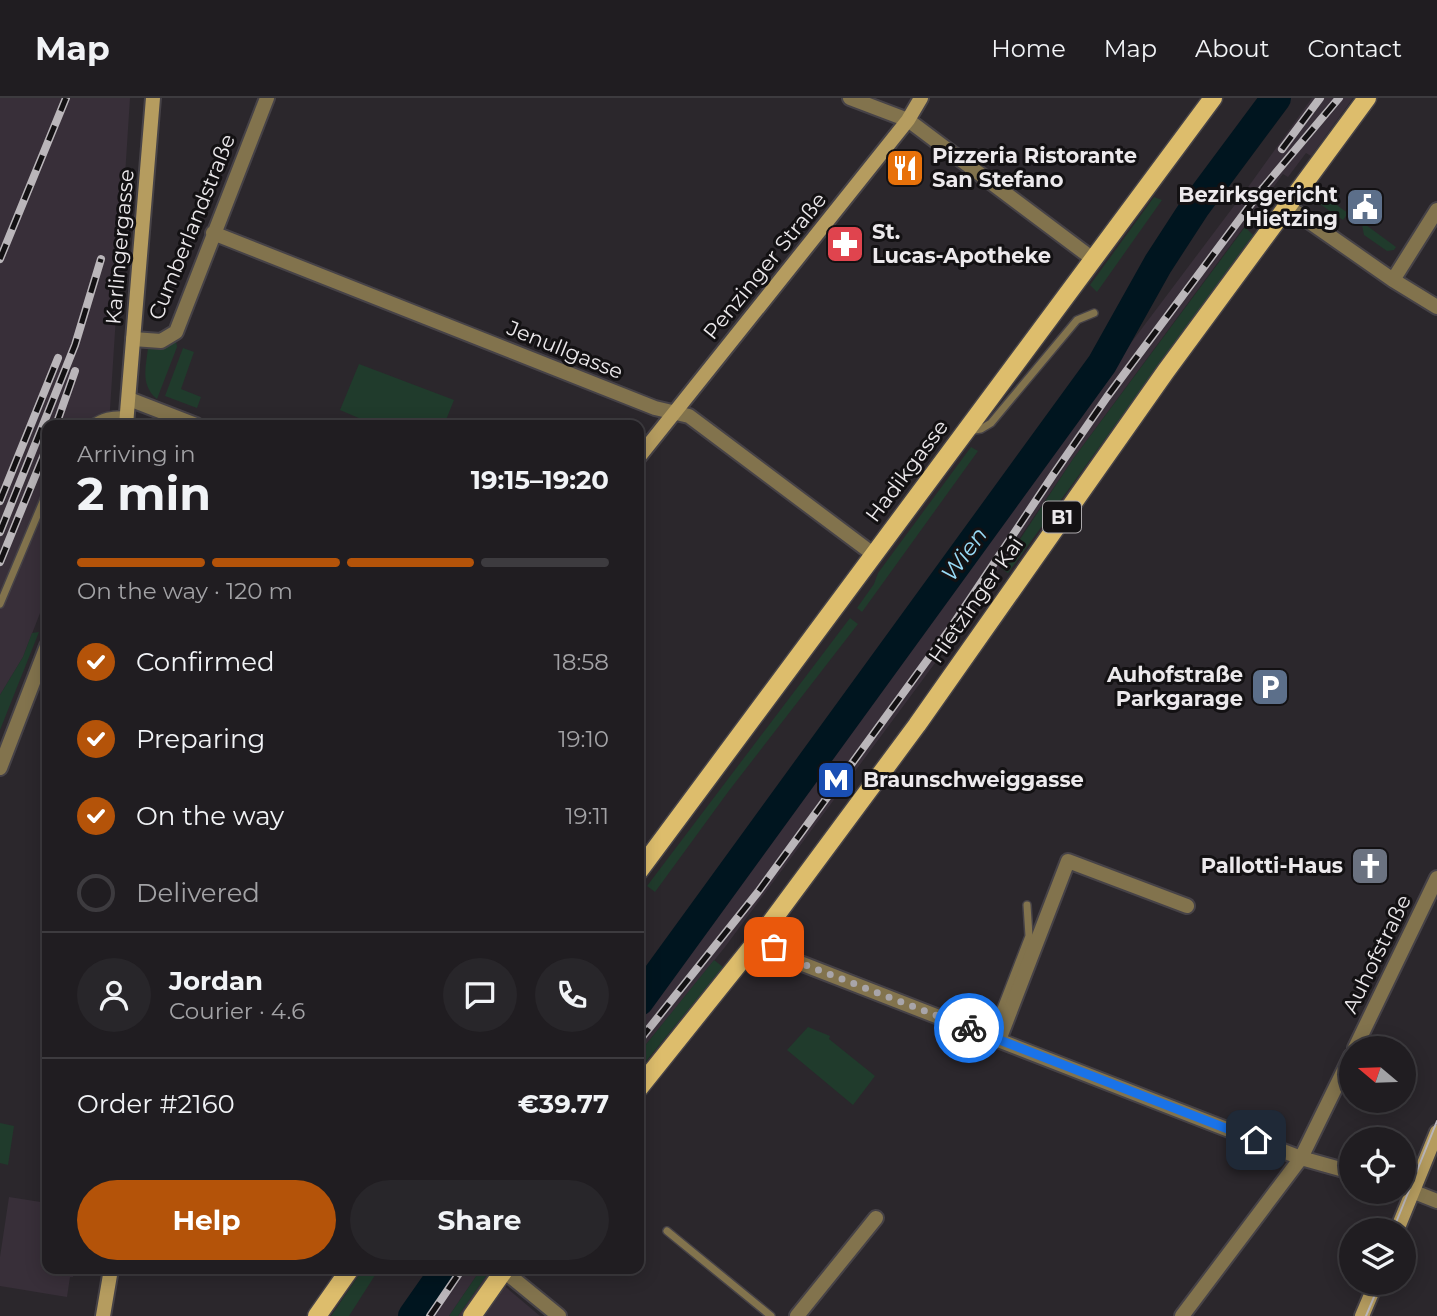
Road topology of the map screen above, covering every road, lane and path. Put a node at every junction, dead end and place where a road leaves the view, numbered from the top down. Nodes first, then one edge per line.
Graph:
1 (153, 98) edge
2 (267, 98) edge
3 (850, 98) edge
4 (920, 98) edge
5 (1213, 98) edge
6 (1367, 98) edge
7 (908, 120) junction
8 (1287, 206) junction
9 (1437, 209) edge
10 (213, 233) junction
11 (1093, 259) junction
12 (1393, 280) junction
13 (1437, 307) edge
14 (1094, 313) dead end
15 (134, 339) junction
16 (130, 399) junction
17 (675, 413) junction
18 (98, 420) edge
19 (127, 420) edge
20 (183, 420) edge
21 (965, 431) junction
22 (644, 451) edge
23 (42, 504) edge
24 (873, 554) junction
25 (0, 604) edge
26 (42, 659) edge
27 (0, 768) edge
28 (644, 858) edge
29 (1437, 878) edge
30 (1027, 905) dead end
31 (1187, 906) dead end
32 (760, 937) junction
33 (1360, 1036) edge
34 (995, 1038) junction
35 (1339, 1080) edge
36 (644, 1082) edge
37 (1437, 1132) edge
38 (1301, 1158) junction
39 (1339, 1169) edge
40 (1416, 1174) edge
41 (1416, 1193) edge
42 (1437, 1201) edge
43 (876, 1218) dead end
44 (667, 1231) dead end
45 (110, 1274) edge
46 (346, 1274) edge
47 (502, 1274) edge
48 (510, 1274) edge
49 (1371, 1295) edge
50 (103, 1316) edge
51 (317, 1316) edge
52 (472, 1316) edge
53 (559, 1316) edge
54 (771, 1316) edge
55 (797, 1316) edge
56 (1182, 1316) edge
57 (1362, 1316) edge

1 - 15 street, Karlingergasse
2 - 10 street, Cumberlandstraße
3 - 7 street
4 - 7 street, Penzinger Straße
5 - 11 main road, Hadikgasse
6 - 8 main road, Hietzinger Kai / B1
7 - 11 street
7 - 17 street, Penzinger Straße
8 - 12 street
8 - 32 main road, Hietzinger Kai / B1
9 - 12 street
10 - 15 street, Cumberlandstraße
10 - 17 street, Jenullgasse
11 - 21 main road, Hadikgasse
12 - 13 street
14 - 21 lane
15 - 16 street, Karlingergasse
16 - 19 street
16 - 20 street
17 - 22 street, Penzinger Straße
17 - 24 street, Jenullgasse
18 - 19 lane
21 - 24 main road, Hadikgasse
23 - 25 lane
24 - 28 main road, Hadikgasse
26 - 27 street
29 - 33 street, Auhofstraße
30 - 34 lane
31 - 34 street
32 - 34 street
32 - 36 main road, Hietzinger Kai / B1
34 - 38 street
35 - 38 street
37 - 40 street
38 - 39 street
38 - 56 street
41 - 42 street
43 - 55 street
44 - 54 lane
45 - 50 street
46 - 51 main road
47 - 52 main road
48 - 53 street
49 - 57 street

